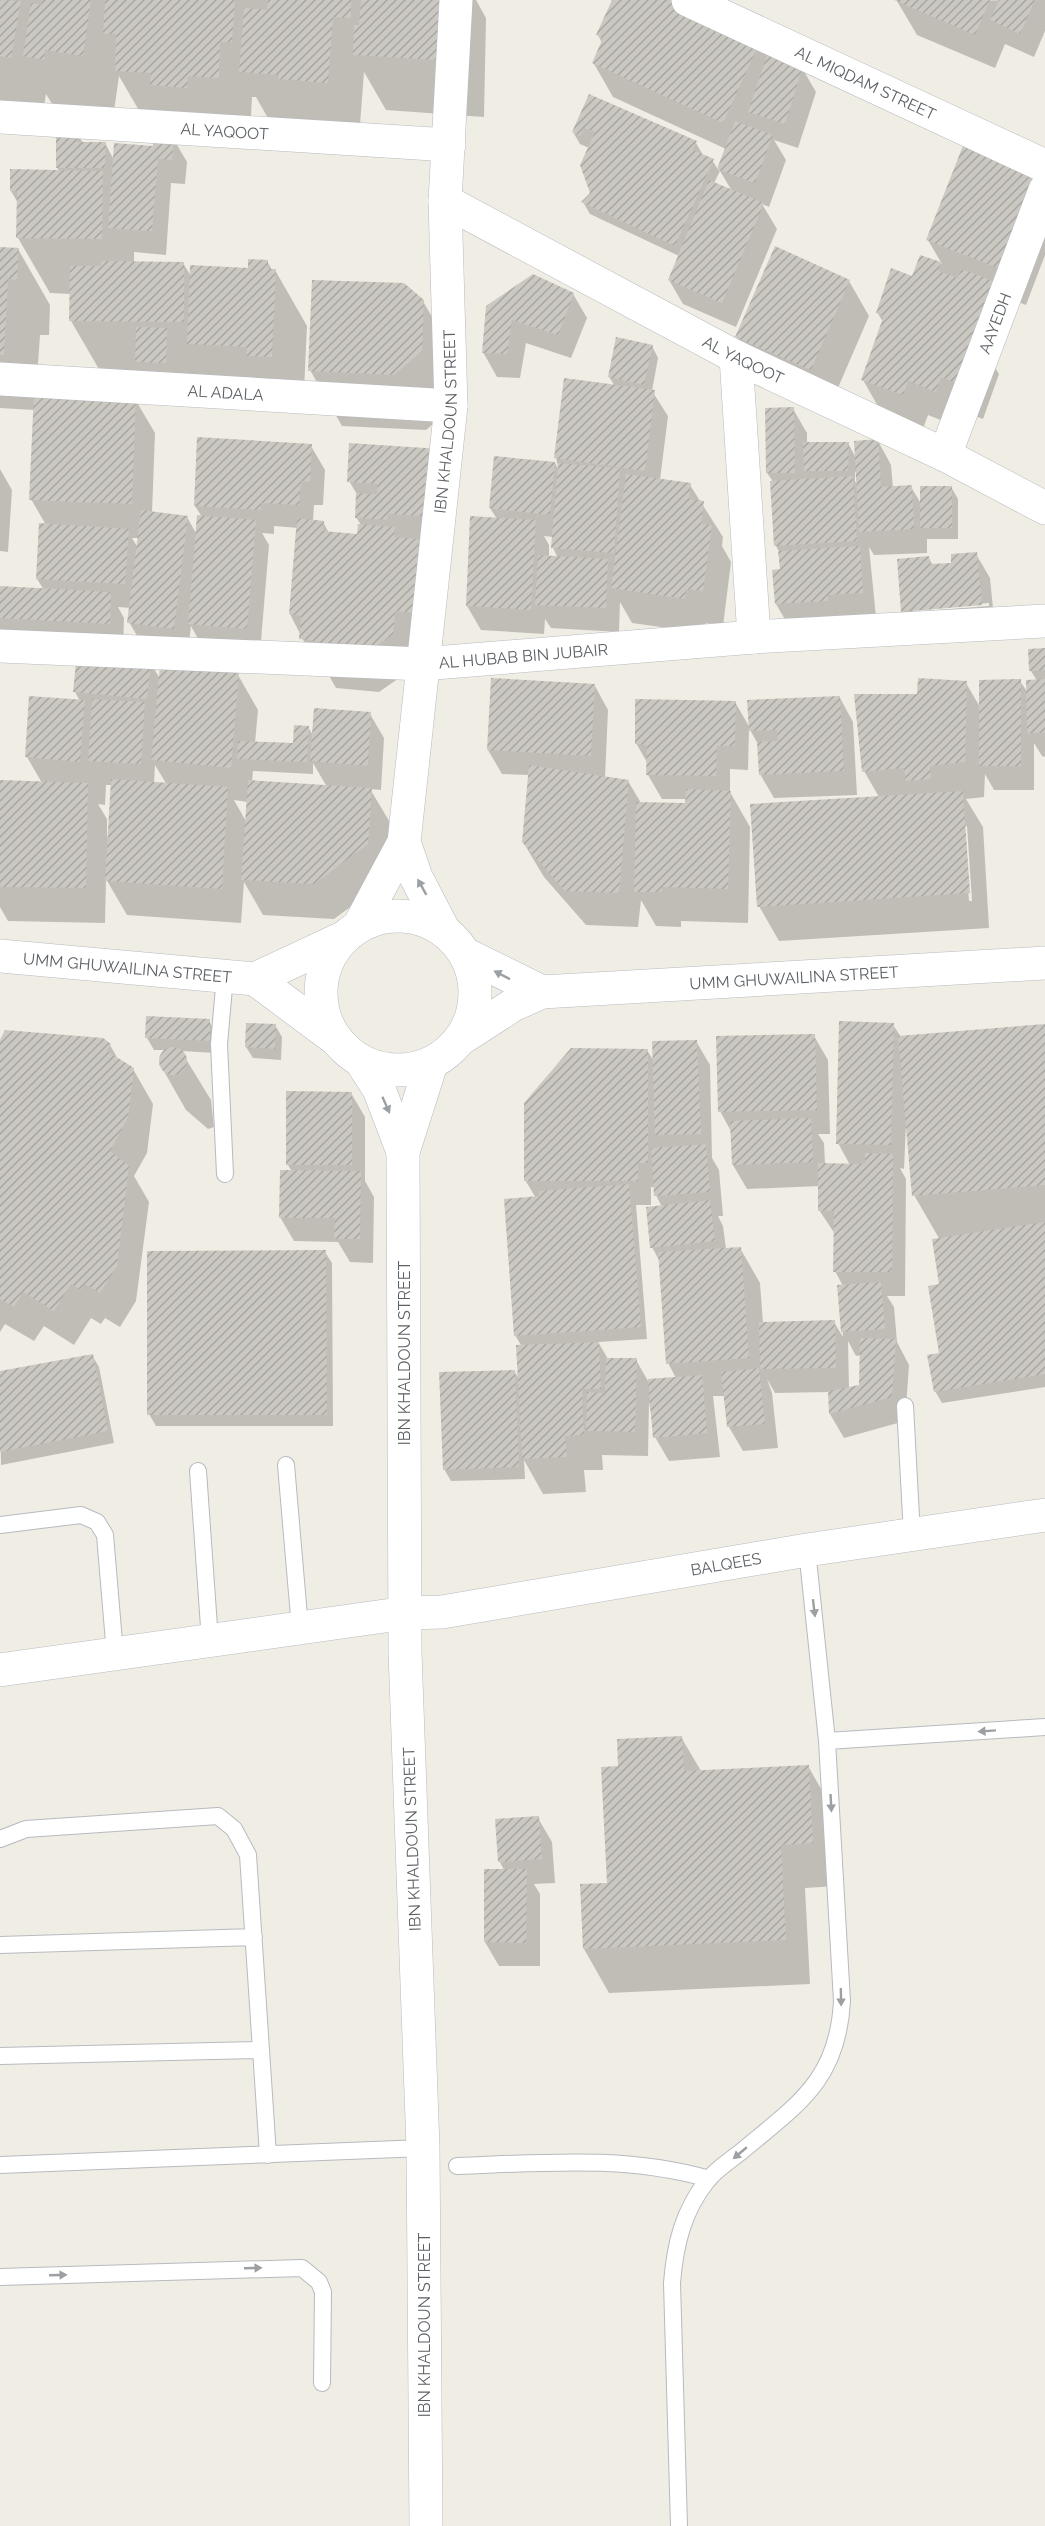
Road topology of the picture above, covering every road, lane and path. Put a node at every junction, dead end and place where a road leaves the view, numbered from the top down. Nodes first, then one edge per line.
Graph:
1 (456, 0) edge
2 (688, 0) edge
3 (0, 117) edge
4 (449, 145) junction
5 (1045, 166) edge
6 (1045, 190) edge
7 (445, 201) junction
8 (736, 357) junction
9 (0, 379) edge
10 (451, 406) junction
11 (945, 455) junction
12 (1045, 508) edge
13 (1045, 621) edge
14 (754, 637) junction
15 (0, 646) edge
16 (422, 664) junction
17 (404, 842) junction
18 (352, 931) junction
19 (454, 942) junction
20 (0, 956) edge
21 (1045, 963) edge
22 (240, 977) junction
23 (542, 992) junction
24 (334, 1037) junction
25 (462, 1038) junction
26 (361, 1061) junction
27 (431, 1064) junction
28 (403, 1152) junction
29 (225, 1174) dead end
30 (904, 1406) dead end
31 (286, 1465) dead end
32 (198, 1471) dead end
33 (1045, 1515) edge
34 (0, 1525) edge
35 (912, 1535) junction
36 (807, 1550) junction
37 (406, 1613) junction
38 (300, 1628) junction
39 (210, 1641) junction
40 (115, 1654) junction
41 (0, 1670) edge
42 (1045, 1727) edge
43 (827, 1741) junction
44 (0, 1839) edge
45 (254, 1937) junction
46 (0, 1945) edge
47 (261, 2050) junction
48 (0, 2056) edge
49 (423, 2148) junction
50 (268, 2155) junction
51 (0, 2165) edge
52 (457, 2166) dead end
53 (709, 2179) junction
54 (0, 2277) edge
55 (322, 2383) dead end
56 (426, 2526) edge
57 (679, 2526) edge

1 - 4 street, IBN KHALDOUN STREET
2 - 5 street, AL MIQDAM STREET
3 - 4 street, AL YAQOOT
4 - 7 street, IBN KHALDOUN STREET
6 - 11 street, AAYEDH
7 - 8 street, AL YAQOOT
7 - 10 street, IBN KHALDOUN STREET
8 - 11 street, AL YAQOOT
8 - 14 street
9 - 10 street, AL ADALA
10 - 16 street, IBN KHALDOUN STREET
11 - 12 street, AL YAQOOT
13 - 14 street, AL HUBAB BIN JUBAIR
14 - 16 street, AL HUBAB BIN JUBAIR
15 - 16 street, AL HUBAB BIN JUBAIR
16 - 17 street, IBN KHALDOUN STREET
17 - 18 street, IBN KHALDOUN STREET
19 -> 17 street, IBN KHALDOUN STREET
18 - 19 street
18 - 22 street, UMM GHUWAILINA STREET
18 - 24 street
23 -> 19 street, UMM GHUWAILINA STREET
19 - 25 street
20 - 22 street, UMM GHUWAILINA STREET
21 - 23 street, UMM GHUWAILINA STREET
22 - 24 street, UMM GHUWAILINA STREET
22 - 29 lane
23 - 25 street, UMM GHUWAILINA STREET
24 - 26 street
25 - 27 street
26 - 27 street
26 -> 28 street, IBN KHALDOUN STREET
27 - 28 street, IBN KHALDOUN STREET
28 - 37 street, IBN KHALDOUN STREET
30 - 35 lane
31 - 38 lane
32 - 39 lane
33 - 35 street, BALQEES
34 - 40 lane
35 - 36 street, BALQEES
36 - 37 street, BALQEES
36 -> 43 lane
37 - 38 street, BALQEES
37 - 49 street, IBN KHALDOUN STREET
38 - 39 street, BALQEES
39 - 40 street, BALQEES
40 - 41 street, BALQEES
42 -> 43 lane
43 -> 53 lane
44 - 45 lane
45 - 46 lane
45 - 47 lane
47 - 48 lane
47 - 50 lane
49 - 50 lane
49 - 56 street, IBN KHALDOUN STREET
50 - 51 lane
52 - 53 lane
53 - 57 lane
54 -> 55 lane

